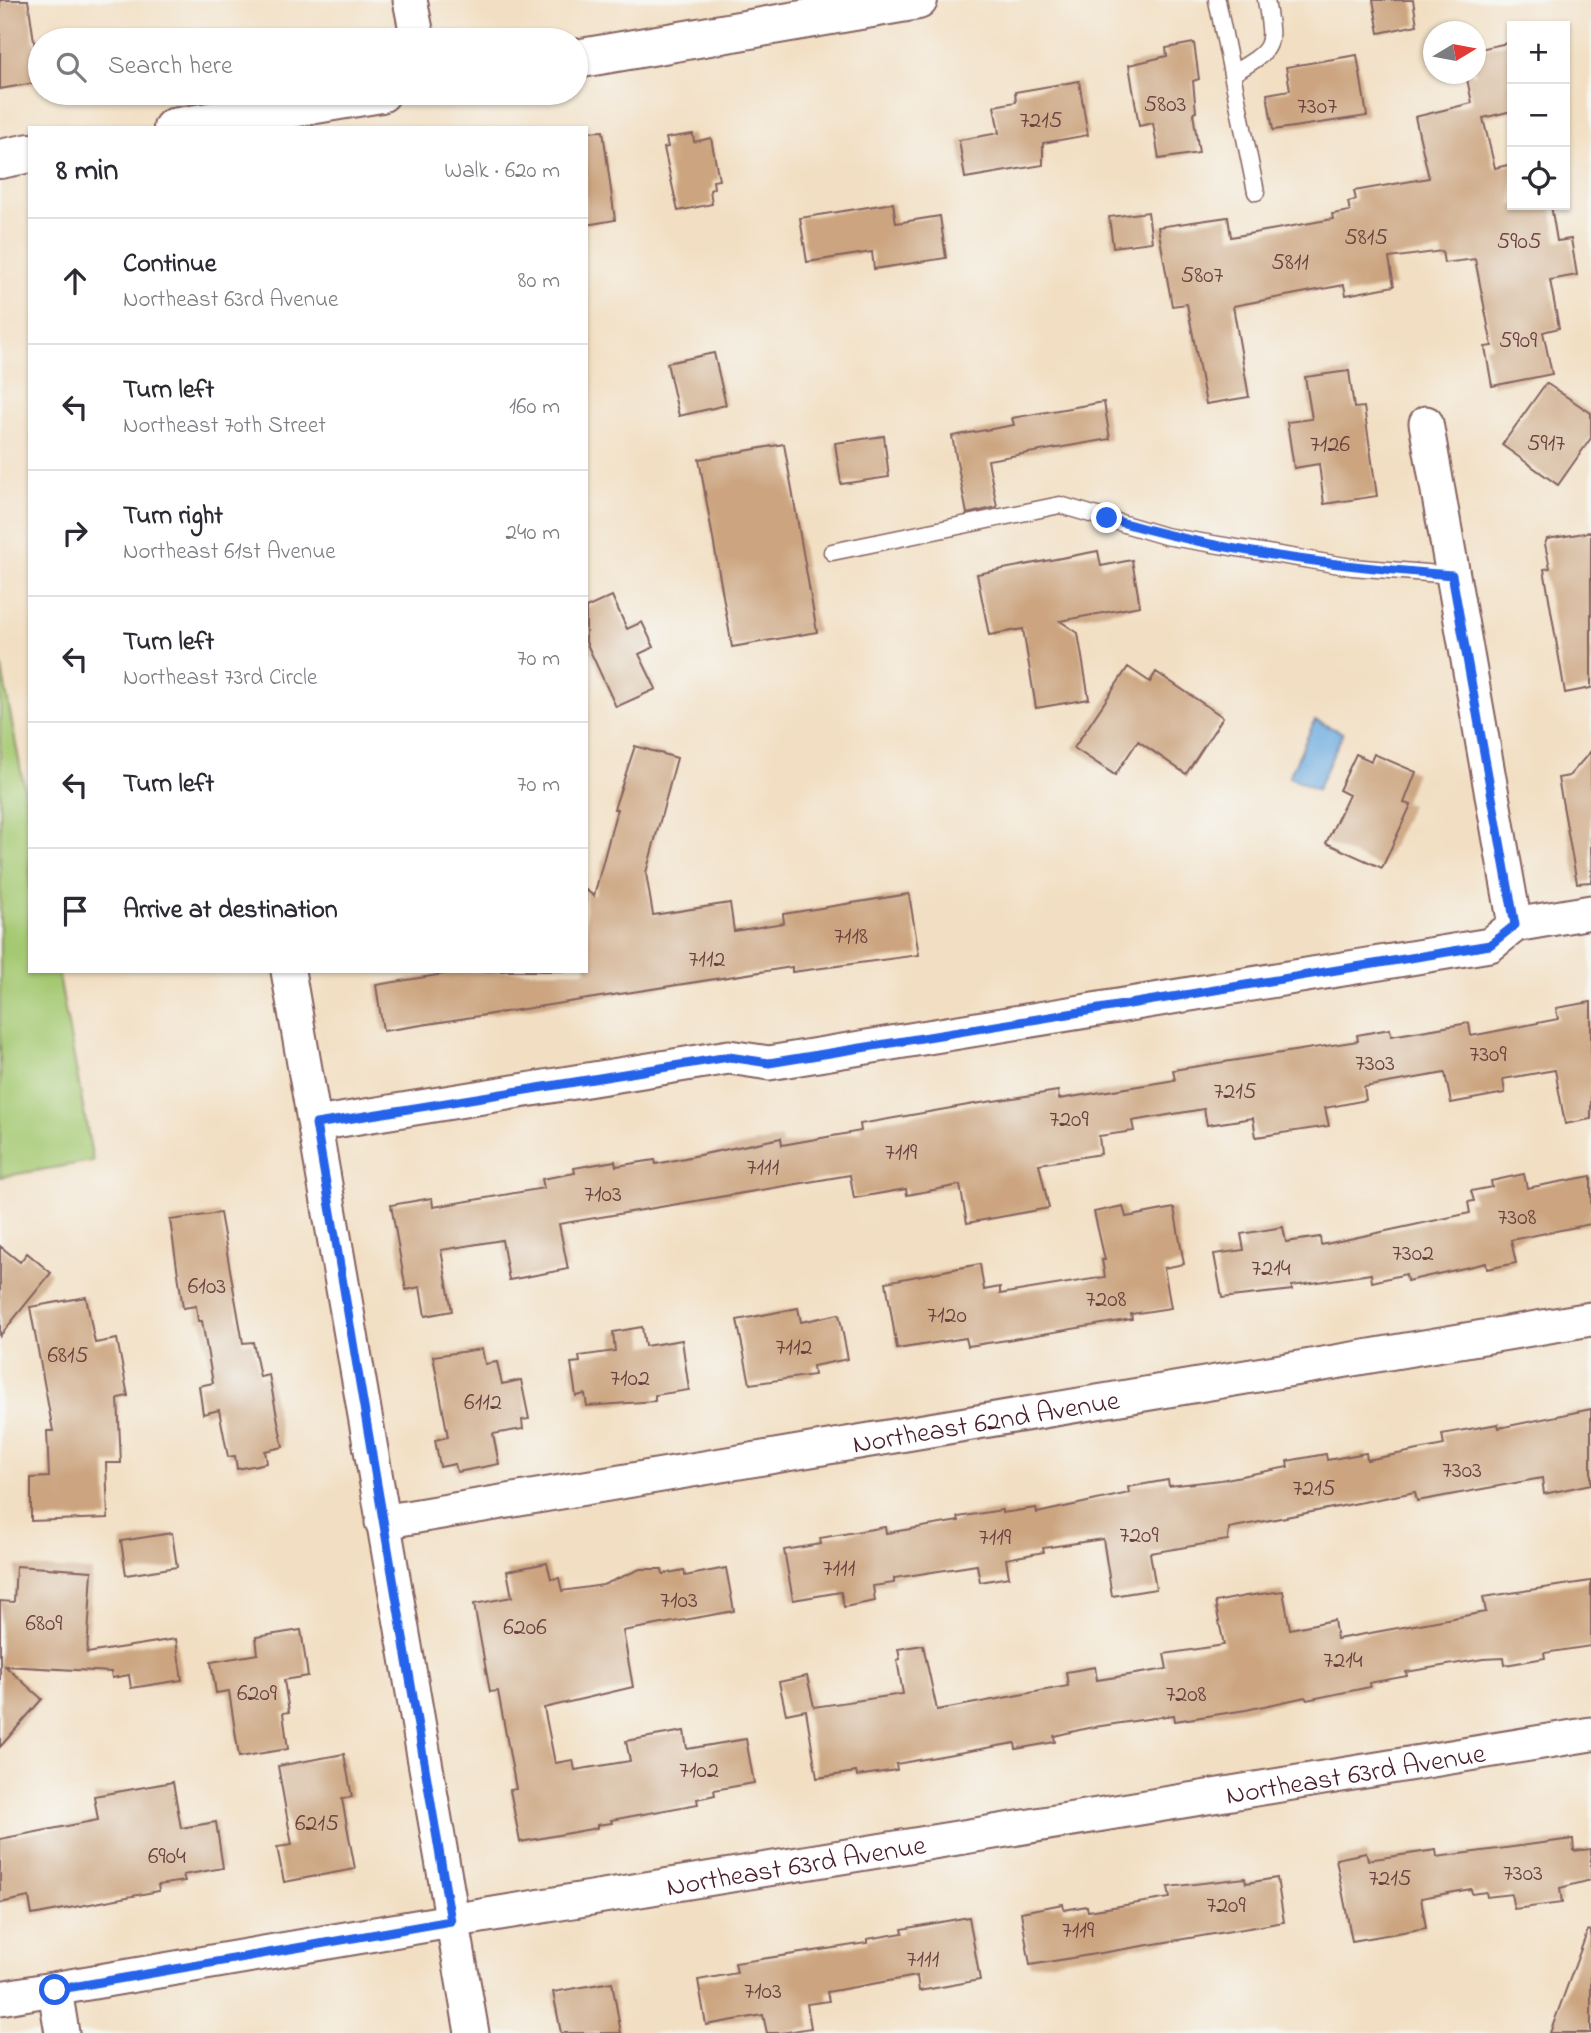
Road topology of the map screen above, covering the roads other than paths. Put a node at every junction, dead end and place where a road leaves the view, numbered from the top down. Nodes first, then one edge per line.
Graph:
1 (410, 0) edge
2 (918, 0) edge
3 (1217, 0) edge
4 (1266, 0) edge
5 (861, 5) edge
6 (416, 28) edge
7 (588, 57) edge
8 (1232, 74) junction
9 (310, 105) edge
10 (185, 126) edge
11 (28, 153) edge
12 (0, 159) edge
13 (1256, 192) dead end
14 (1426, 423) dead end
15 (832, 552) dead end
16 (1452, 575) junction
17 (1591, 912) edge
18 (1515, 925) junction
19 (288, 973) edge
20 (316, 1124) junction
21 (1591, 1318) edge
22 (382, 1522) junction
23 (1591, 1734) edge
24 (451, 1921) junction
25 (55, 1990) junction
26 (0, 1998) edge
27 (62, 2033) edge
28 (472, 2033) edge

1 - 6 street
2 - 5 street
3 - 8 lane
4 - 8 lane
5 - 7 street
8 - 13 lane
9 - 10 street
11 - 12 street
14 - 16 street
15 - 16 lane
16 - 18 street
17 - 18 street
18 - 20 street
19 - 20 street
20 - 22 street
21 - 22 street, Northeast 62nd Avenue
22 - 24 street
23 - 24 street, Northeast 63rd Avenue
24 - 25 street, Northeast 63rd Avenue
24 - 28 street
25 - 26 street, Northeast 63rd Avenue
25 - 27 street

